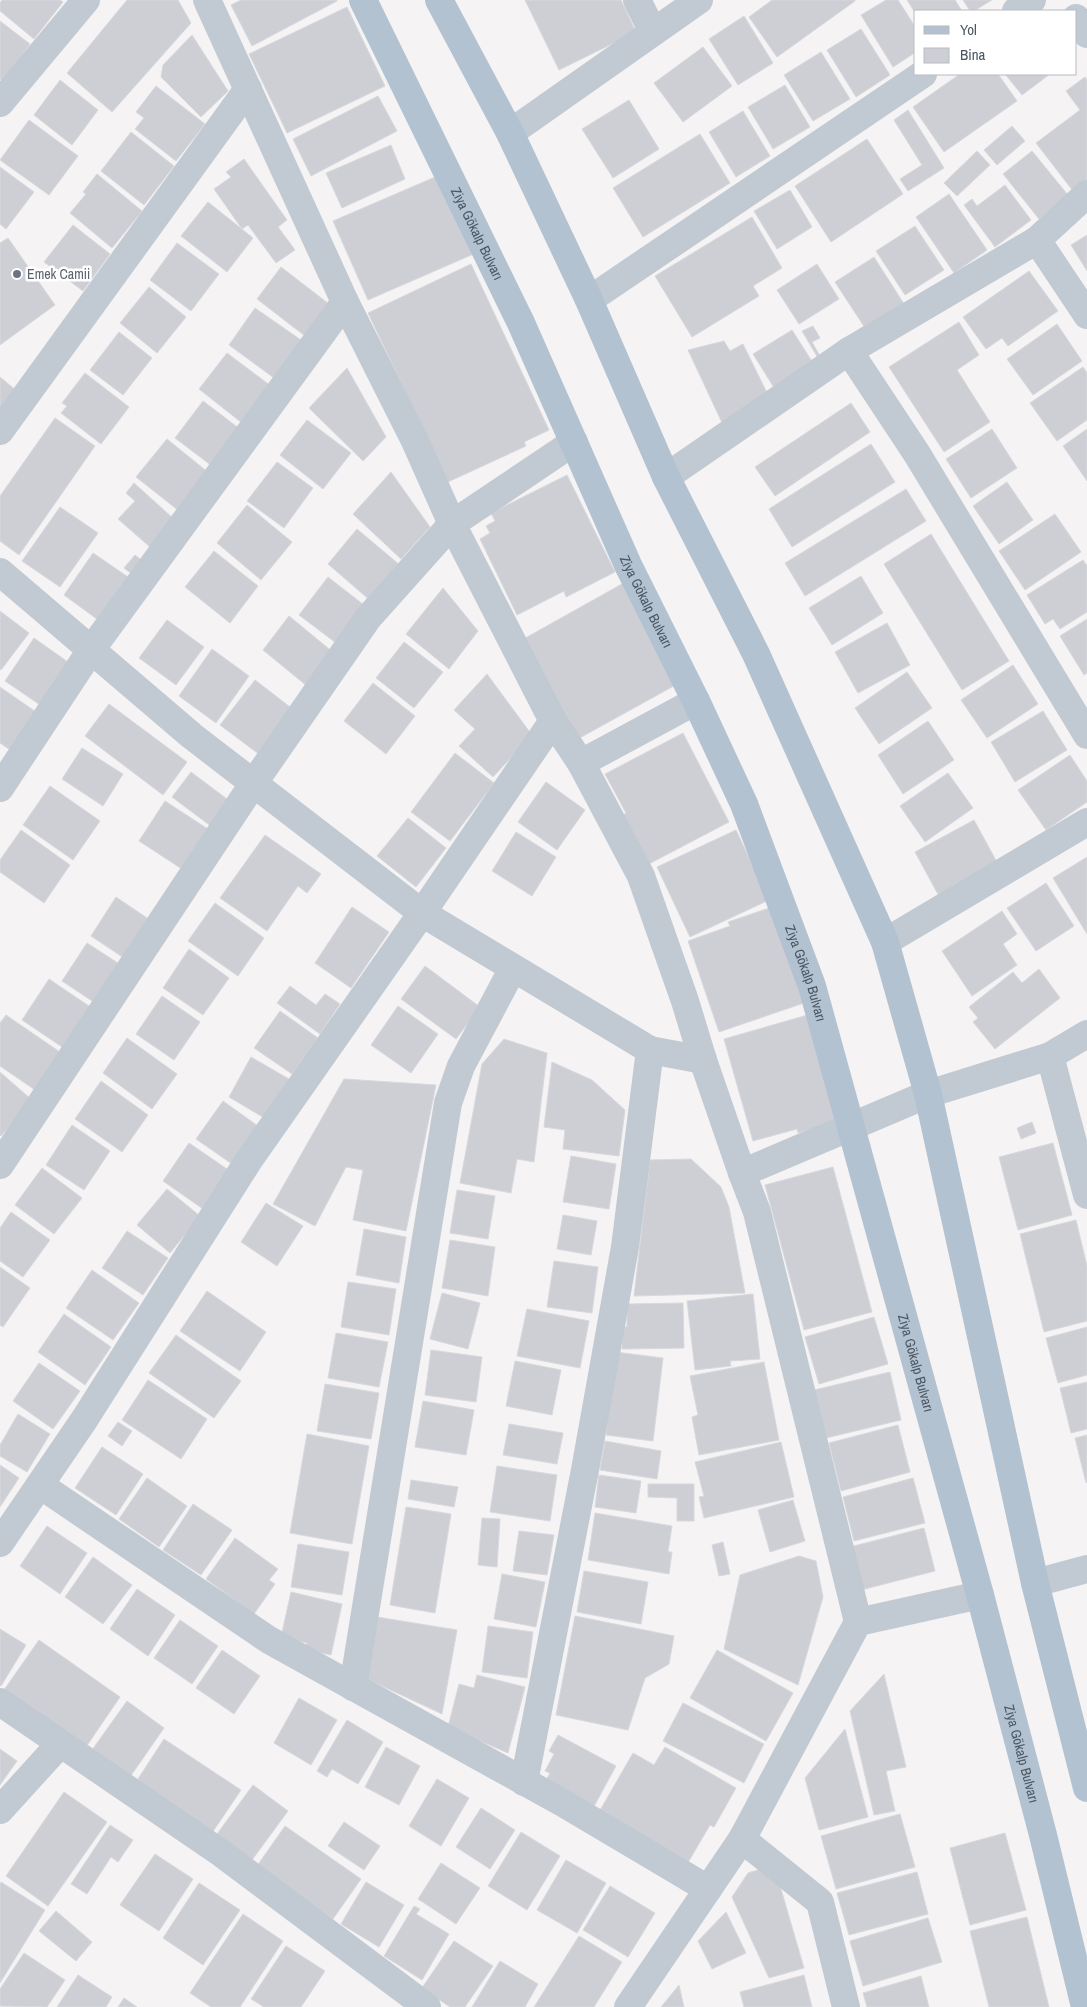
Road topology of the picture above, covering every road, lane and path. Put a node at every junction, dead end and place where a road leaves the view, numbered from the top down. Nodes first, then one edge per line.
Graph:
1 (86, 0) edge
2 (207, 0) edge
3 (363, 0) edge
4 (439, 0) edge
5 (637, 0) edge
6 (699, 0) edge
7 (1032, 0) edge
8 (1017, 10) edge
9 (1077, 19) edge
10 (653, 32) junction
11 (1087, 34) edge
12 (922, 75) edge
13 (248, 89) junction
14 (0, 103) edge
15 (510, 133) junction
16 (1087, 194) edge
17 (1037, 240) junction
18 (589, 300) junction
19 (345, 302) junction
20 (1087, 315) edge
21 (849, 351) junction
22 (0, 431) edge
23 (574, 442) junction
24 (666, 477) junction
25 (452, 524) junction
26 (0, 572) edge
27 (91, 650) junction
28 (696, 701) junction
29 (553, 721) junction
30 (1087, 735) edge
31 (581, 763) junction
32 (253, 784) junction
33 (0, 788) edge
34 (1087, 822) edge
35 (422, 913) junction
36 (885, 942) junction
37 (512, 968) junction
38 (1085, 1037) edge
39 (650, 1050) junction
40 (1050, 1056) junction
41 (703, 1060) junction
42 (928, 1094) junction
43 (851, 1127) junction
44 (0, 1165) edge
45 (742, 1173) junction
46 (1087, 1195) edge
47 (40, 1485) junction
48 (0, 1543) edge
49 (1087, 1569) edge
50 (1035, 1583) junction
51 (980, 1595) junction
52 (858, 1622) junction
53 (353, 1687) junction
54 (0, 1702) edge
55 (60, 1744) junction
56 (1086, 1779) edge
57 (524, 1782) junction
58 (0, 1810) edge
59 (742, 1838) junction
60 (708, 1889) junction
61 (427, 2007) edge
62 (628, 2007) edge
63 (846, 2007) edge
64 (1085, 2007) edge

1 - 14 street
2 - 13 street
3 - 23 main road, Ziya Gökalp Bulvarı
4 - 15 main road
5 - 10 street
6 - 10 street
7 - 8 street
9 - 11 street
10 - 15 street
12 - 18 street
13 - 19 street
13 - 22 street
15 - 18 main road
16 - 17 street
17 - 20 street
17 - 21 street
18 - 24 main road
19 - 25 street
19 - 27 street
21 - 24 street
21 - 30 street
23 - 25 street
23 - 28 main road, Ziya Gökalp Bulvarı
24 - 36 main road
25 - 29 street
25 - 32 street
26 - 27 street
27 - 32 street
27 - 33 street
28 - 31 street
28 - 43 main road, Ziya Gökalp Bulvarı
29 - 31 street
29 - 35 street
31 - 41 street
32 - 35 street
32 - 44 street
34 - 36 street
35 - 37 street
35 - 47 street
36 - 42 main road
37 - 39 street
37 - 53 street
38 - 40 street
39 - 41 street
39 - 57 street
40 - 42 street
40 - 46 street
41 - 45 street
42 - 43 street
42 - 50 main road
43 - 45 street
43 - 51 main road, Ziya Gökalp Bulvarı
45 - 52 street
47 - 48 street
47 - 53 street
49 - 50 street
50 - 56 main road
51 - 52 street
51 - 64 main road, Ziya Gökalp Bulvarı
52 - 59 street
53 - 57 street
54 - 55 street
55 - 58 street
55 - 61 street
57 - 60 street
59 - 60 street
59 - 63 street
60 - 62 street

